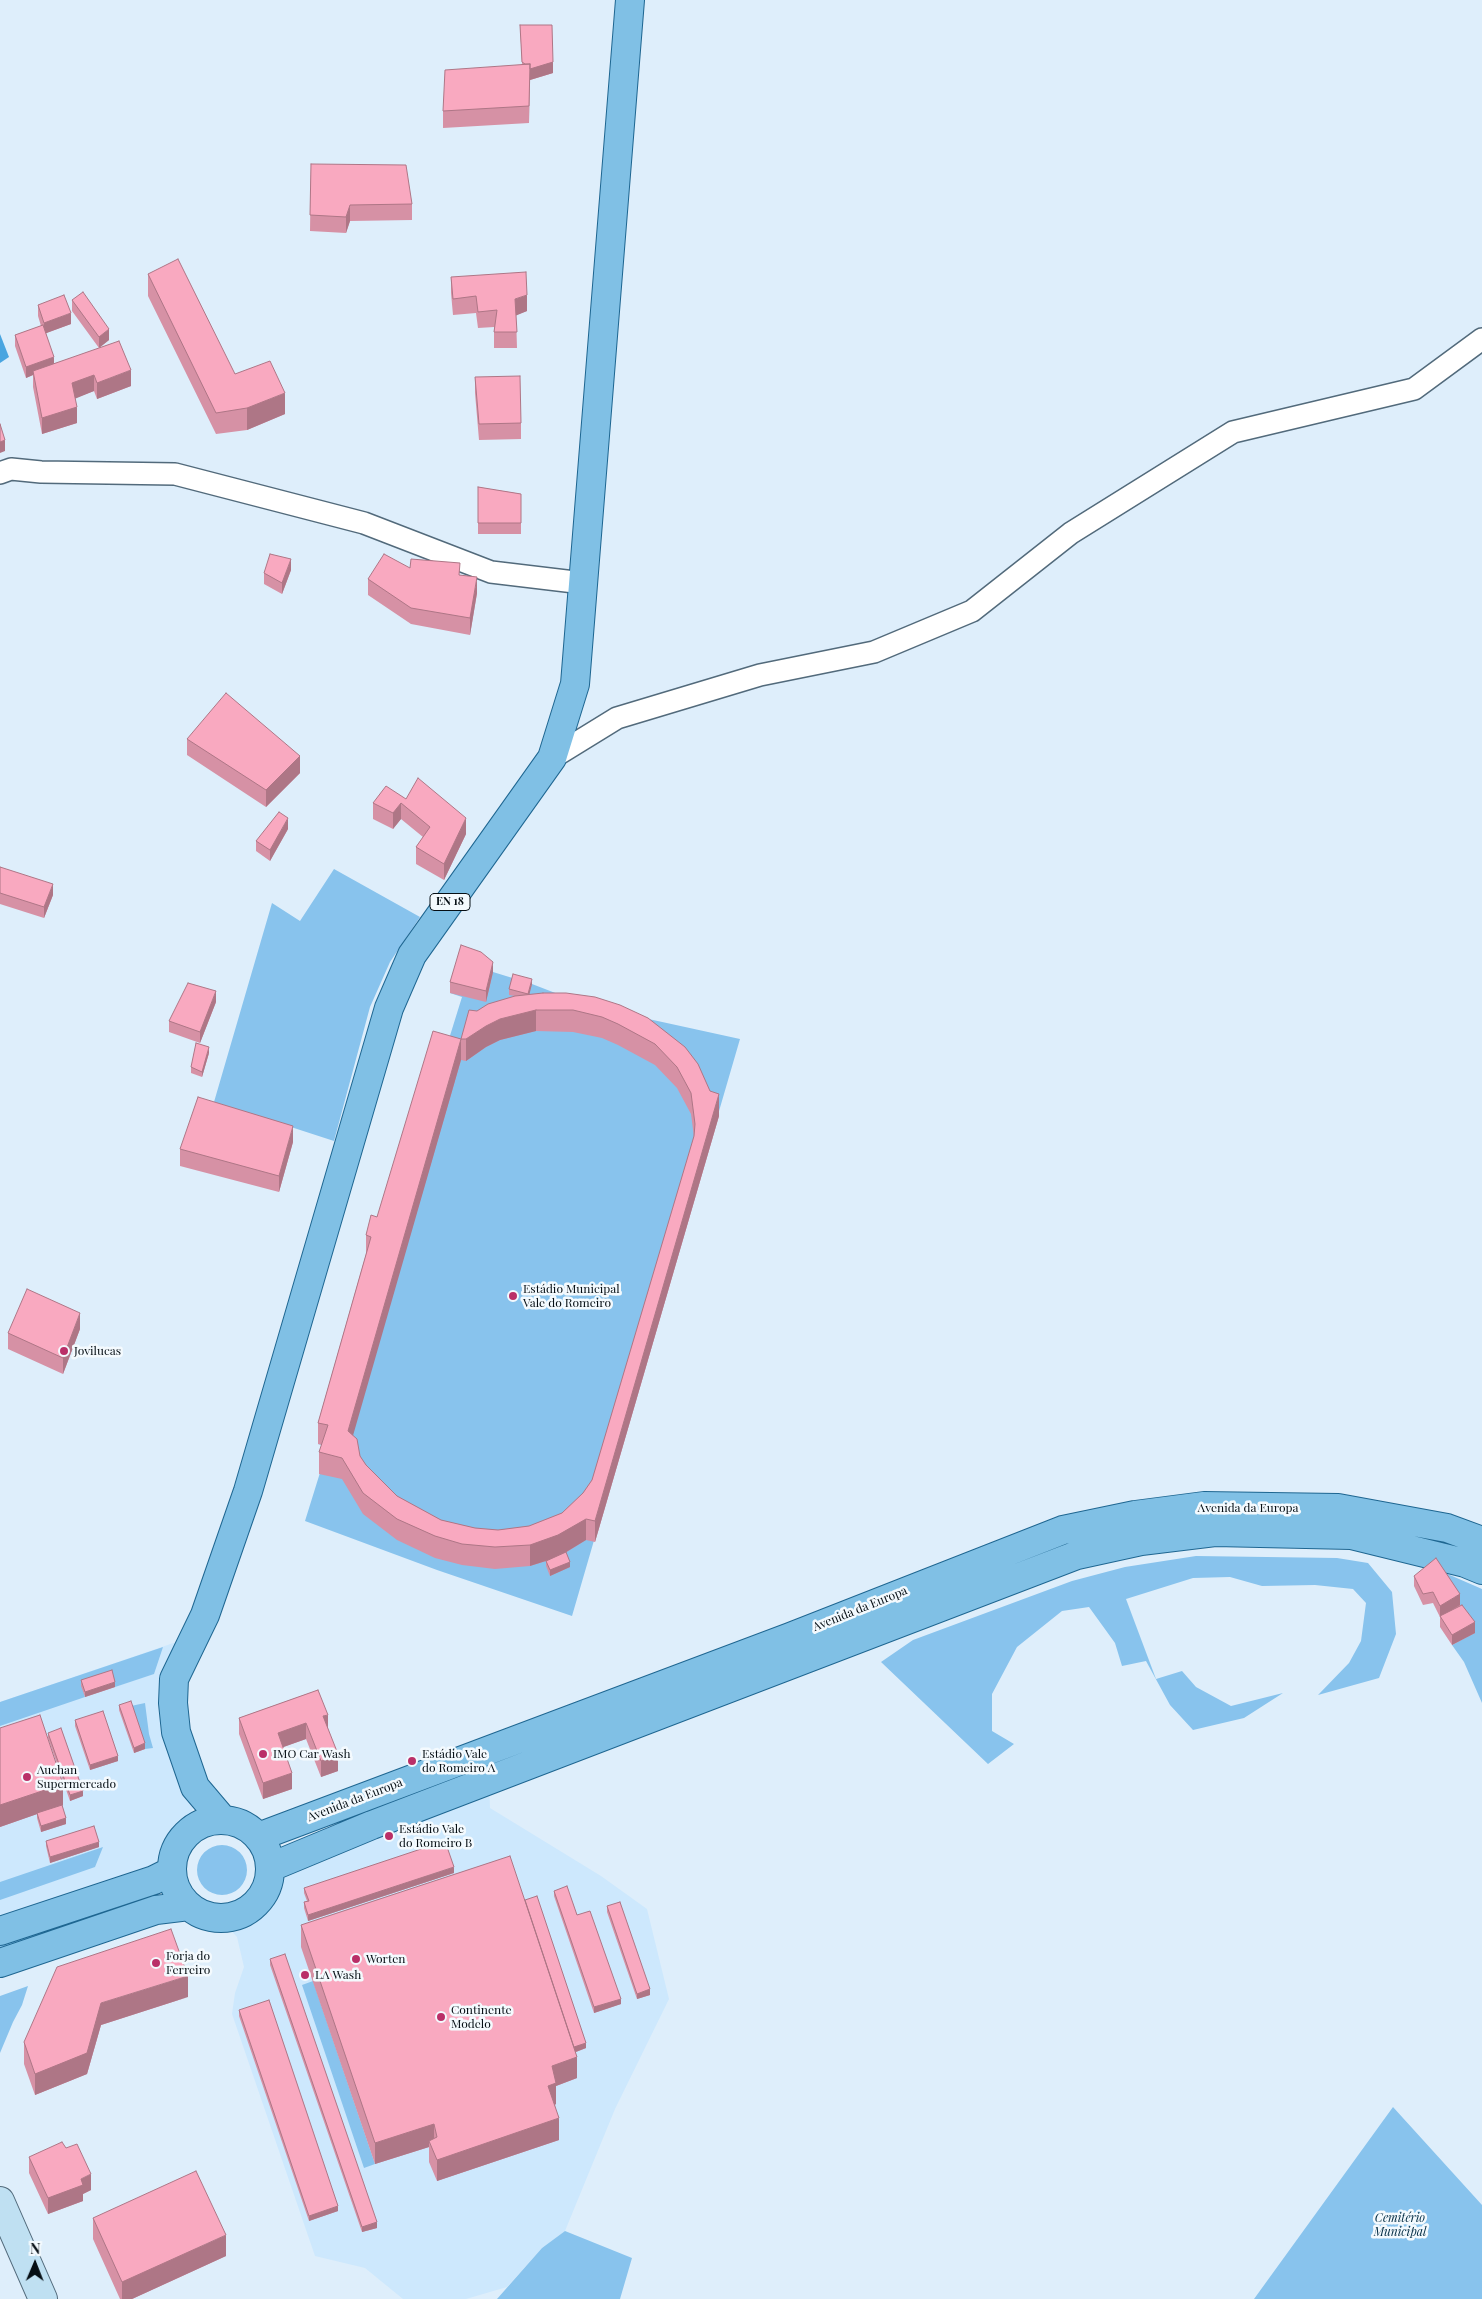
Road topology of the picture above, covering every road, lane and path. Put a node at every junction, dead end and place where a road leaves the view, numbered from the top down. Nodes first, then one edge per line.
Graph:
1 (630, 0) edge
2 (1482, 339) edge
3 (0, 473) edge
4 (583, 583) junction
5 (552, 758) junction
6 (1482, 1541) edge
7 (1482, 1570) edge
8 (195, 1787) junction
9 (223, 1820) junction
10 (190, 1831) junction
11 (258, 1837) junction
12 (270, 1867) junction
13 (172, 1871) junction
14 (189, 1906) junction
15 (0, 1931) edge
16 (0, 1963) edge
17 (0, 2201) edge
18 (44, 2299) edge

1 - 4 main road, EN 18
2 - 5 street
3 - 4 street
4 - 5 main road, EN 18
5 - 8 main road, EN 18
6 - 11 main road, Avenida da Europa
7 - 12 main road, Avenida da Europa
8 - 9 main road, EN 18
8 - 10 main road, EN 18
9 - 10 main road
9 - 11 main road
10 - 13 main road
11 - 12 main road
12 - 14 main road
13 - 14 main road
13 - 15 main road
14 - 16 main road
17 - 18 main road

